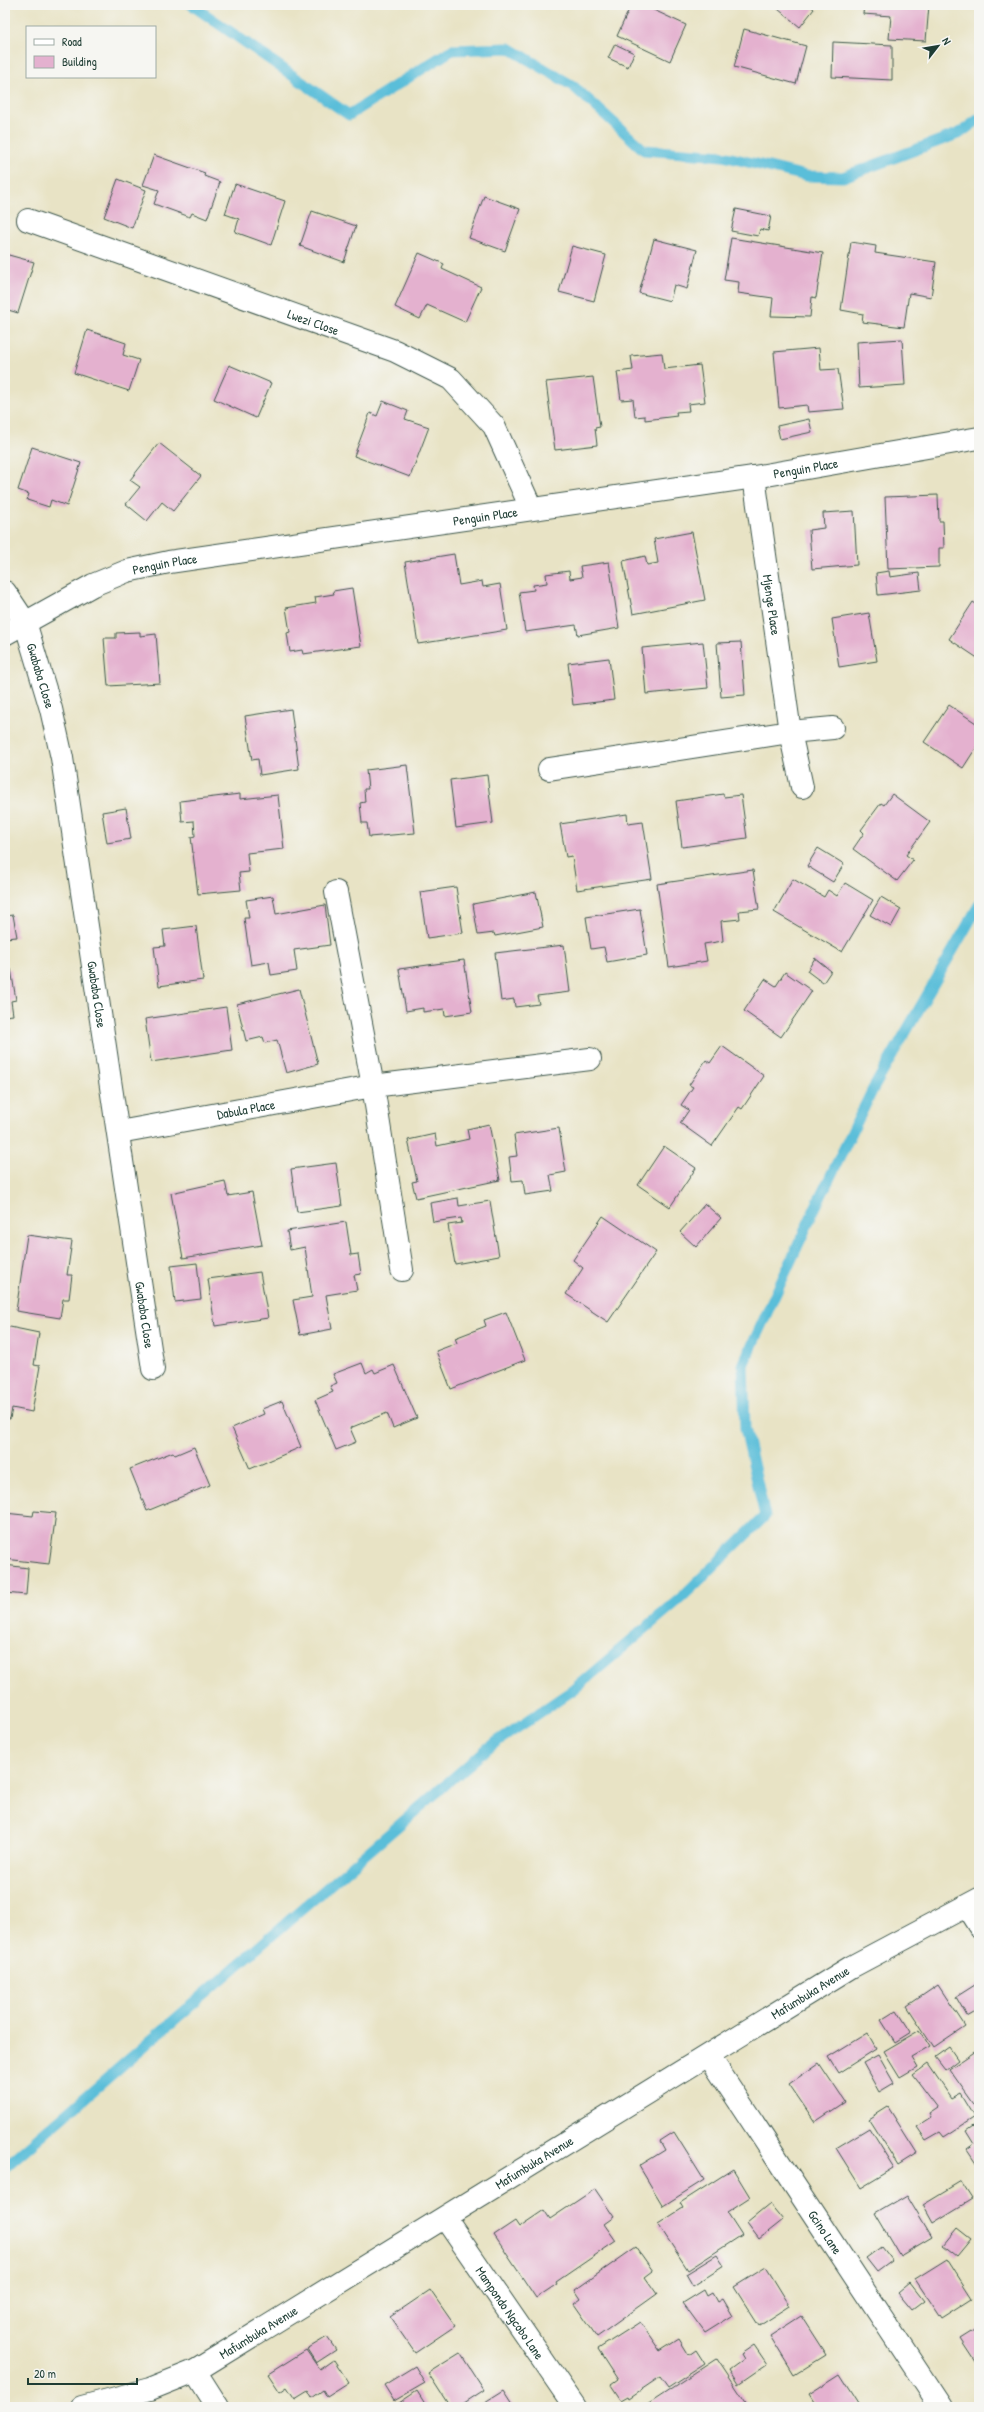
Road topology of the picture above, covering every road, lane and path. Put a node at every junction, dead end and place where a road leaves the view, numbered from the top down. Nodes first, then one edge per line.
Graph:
1 (28, 220) dead end
2 (979, 438) edge
3 (754, 477) junction
4 (531, 508) junction
5 (5, 592) edge
6 (25, 622) junction
7 (5, 634) edge
8 (833, 728) dead end
9 (790, 732) junction
10 (549, 770) dead end
11 (802, 787) dead end
12 (336, 892) dead end
13 (590, 1060) dead end
14 (374, 1086) junction
15 (119, 1132) junction
16 (402, 1270) dead end
17 (153, 1369) dead end
18 (973, 1903) edge
19 (979, 1926) edge
20 (709, 2056) junction
21 (445, 2218) junction
22 (195, 2371) junction
23 (82, 2407) edge
24 (218, 2407) edge
25 (575, 2407) edge
26 (941, 2407) edge

1 - 4 street, Lwezi Close
2 - 3 street, Penguin Place
3 - 4 street, Penguin Place
3 - 9 street, Mjenge Place
4 - 6 street, Penguin Place
5 - 6 street, Gwababa Close
6 - 7 street, Penguin Place
6 - 15 street, Gwababa Close
8 - 9 street
9 - 10 street
9 - 11 street, Mjenge Place
12 - 14 street
13 - 14 street, Dabula Place
14 - 15 street, Dabula Place
14 - 16 street
15 - 17 street, Gwababa Close
18 - 19 street
18 - 20 street, Mafumbuka Avenue
20 - 21 street, Mafumbuka Avenue
20 - 26 street, Gcino Lane
21 - 22 street, Mafumbuka Avenue
21 - 25 street, Mampondo Ngcobo Lane
22 - 23 street, Mafumbuka Avenue
22 - 24 street

